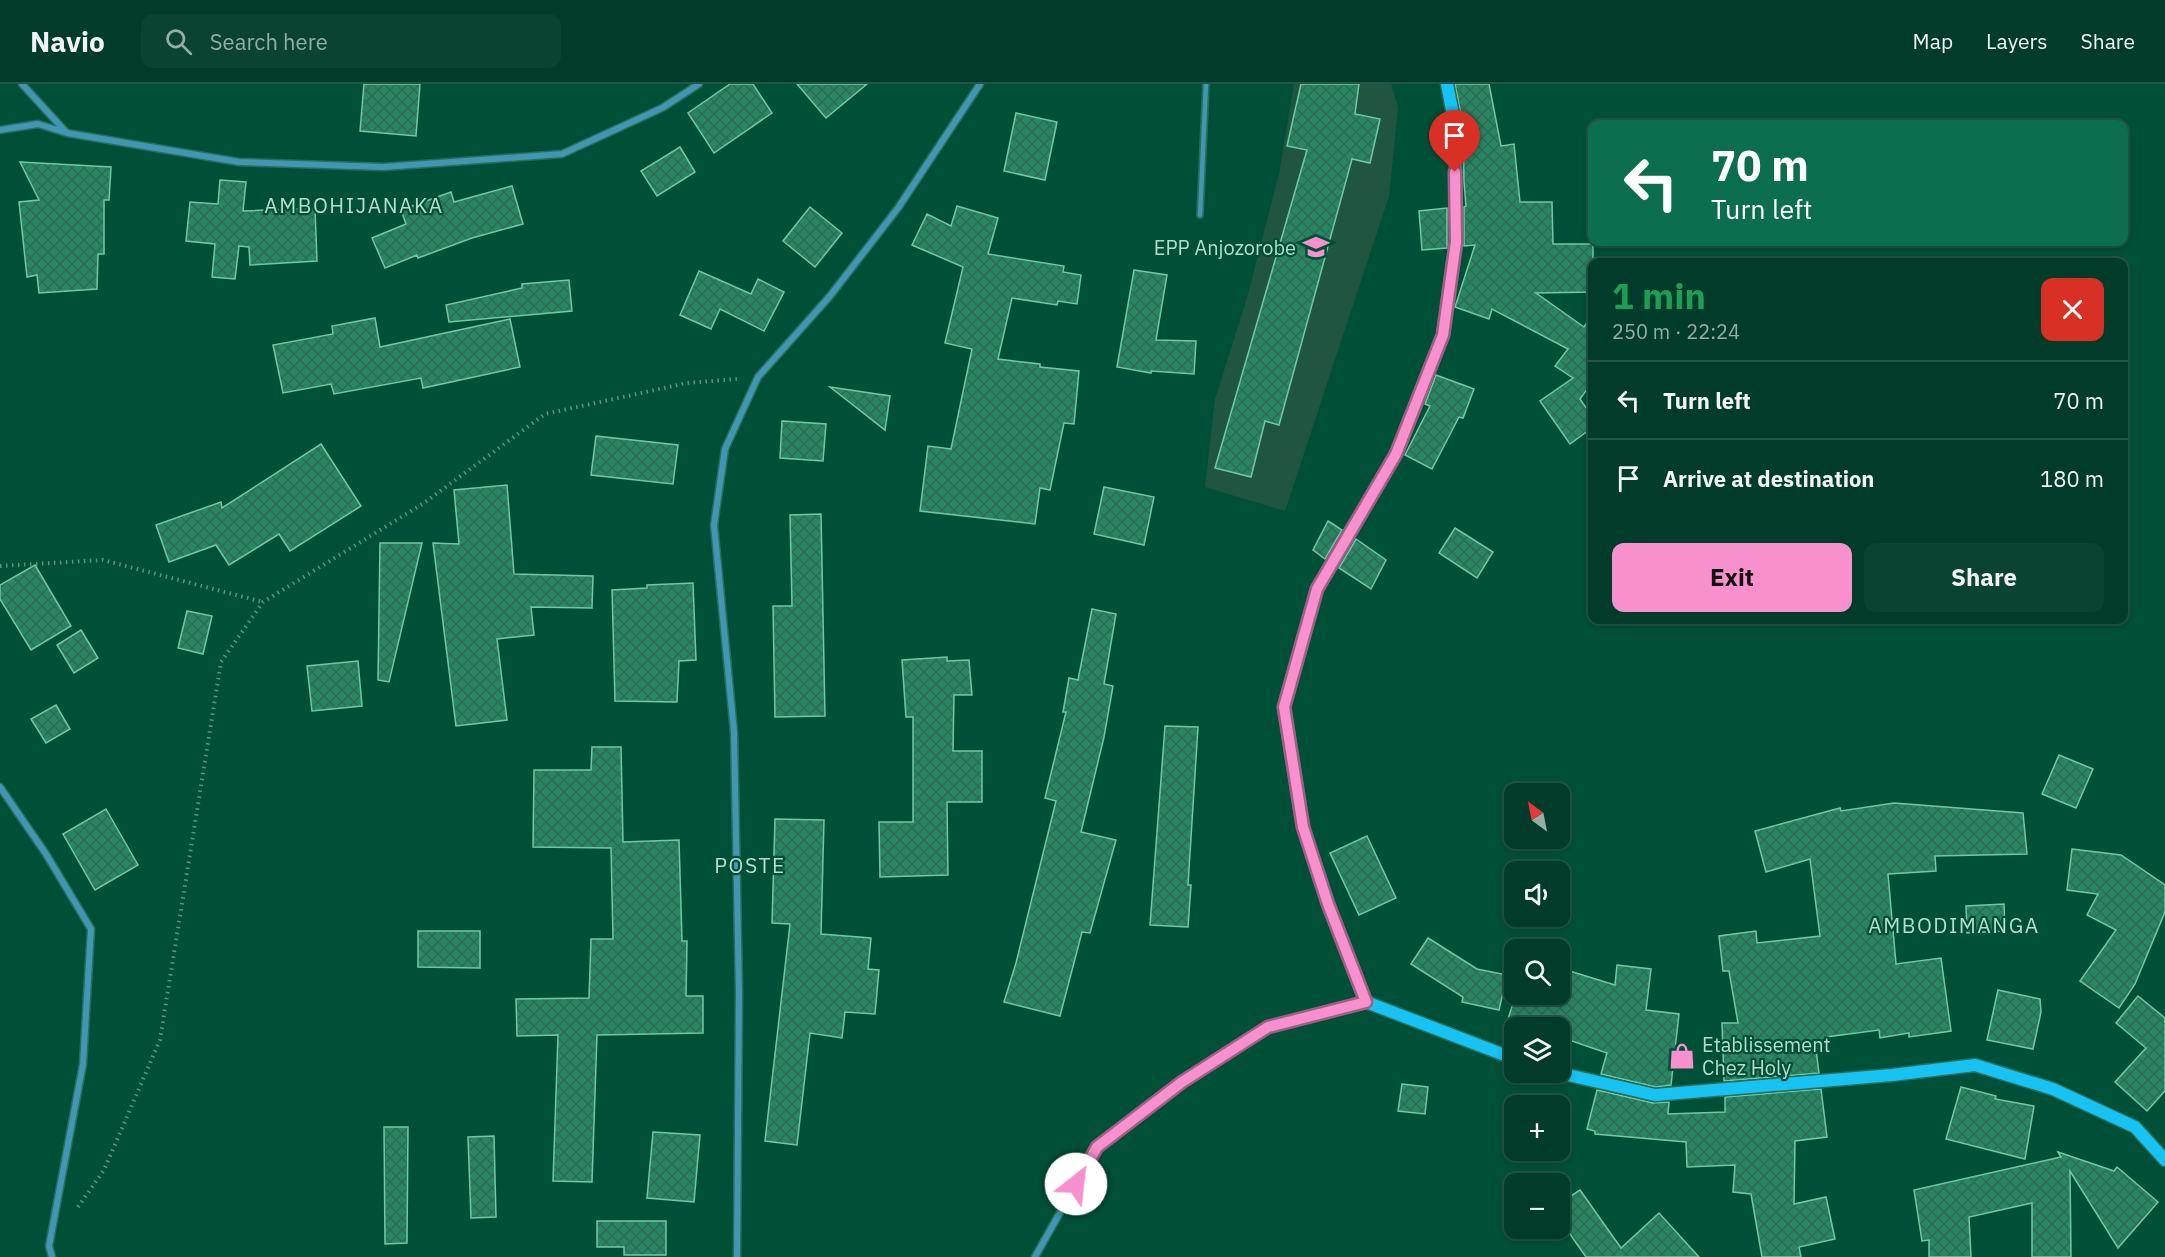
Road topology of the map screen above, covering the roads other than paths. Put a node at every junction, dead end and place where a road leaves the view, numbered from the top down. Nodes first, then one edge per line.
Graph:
1 (22, 84) edge
2 (699, 84) edge
3 (980, 84) edge
4 (1206, 84) edge
5 (1447, 84) edge
6 (0, 130) edge
7 (67, 133) junction
8 (1200, 215) dead end
9 (0, 787) edge
10 (1366, 1002) junction
11 (1504, 1055) edge
12 (1570, 1075) edge
13 (2165, 1160) edge
14 (52, 1257) edge
15 (737, 1257) edge
16 (1035, 1257) edge

1 - 7 street
2 - 7 street
3 - 15 street
4 - 8 lane
5 - 10 main road
6 - 7 street
9 - 14 street
10 - 11 main road
10 - 16 street
12 - 13 main road

